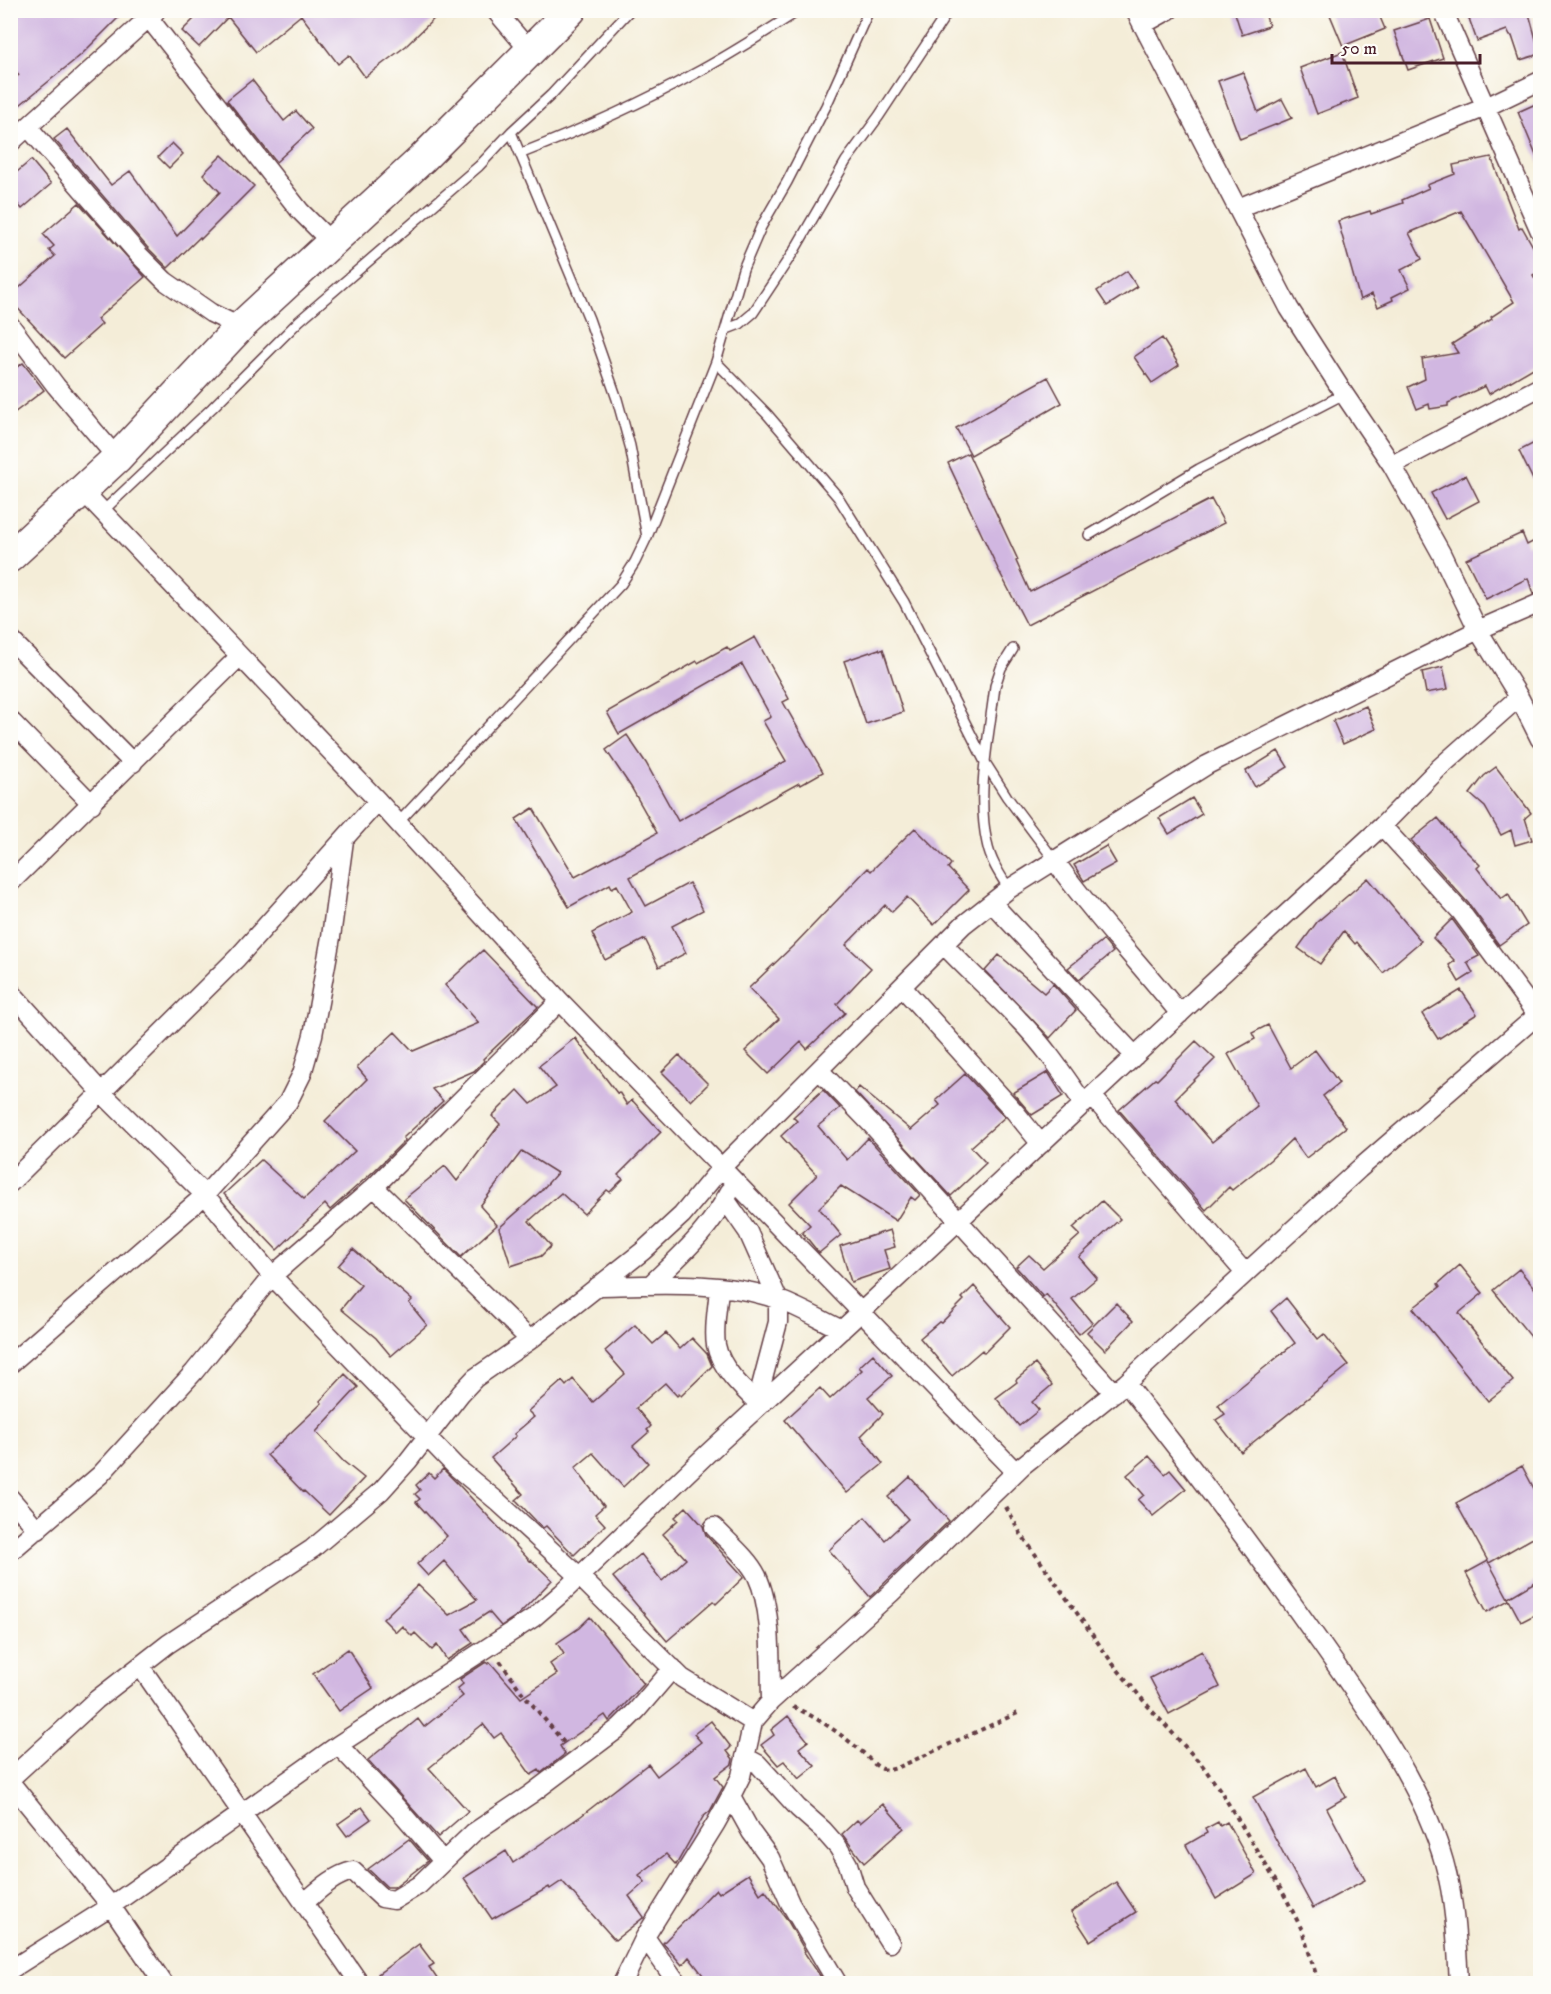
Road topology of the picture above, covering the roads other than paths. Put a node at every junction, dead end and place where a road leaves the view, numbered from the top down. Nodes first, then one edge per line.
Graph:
1 (495, 10) edge
2 (571, 10) edge
3 (630, 10) edge
4 (800, 10) edge
5 (869, 10) edge
6 (949, 10) edge
7 (1169, 10) edge
8 (1443, 10) edge
9 (152, 14) edge
10 (1138, 18) edge
11 (530, 51) junction
12 (1540, 81) edge
13 (1486, 107) junction
14 (28, 127) junction
15 (512, 132) junction
16 (10, 143) edge
17 (522, 153) junction
18 (1238, 208) junction
19 (1540, 231) edge
20 (332, 243) junction
21 (10, 325) edge
22 (240, 327) junction
23 (727, 328) junction
24 (716, 362) junction
25 (1540, 387) edge
26 (1344, 394) junction
27 (117, 458) junction
28 (1392, 465) junction
29 (92, 501) junction
30 (1089, 534) dead end
31 (647, 537) junction
32 (10, 556) edge
33 (1540, 603) edge
34 (1478, 630) junction
35 (10, 639) edge
36 (1013, 649) dead end
37 (239, 657) junction
38 (1519, 697) junction
39 (10, 720) edge
40 (1540, 739) edge
41 (133, 763) junction
42 (986, 764) junction
43 (378, 801) junction
44 (92, 804) junction
45 (397, 824) junction
46 (1382, 826) junction
47 (344, 840) junction
48 (1055, 861) junction
49 (10, 883) edge
50 (1009, 889) junction
51 (992, 903) junction
52 (944, 945) junction
53 (902, 987) junction
54 (10, 991) edge
55 (560, 1001) junction
56 (1180, 1014) junction
57 (1539, 1014) edge
58 (1136, 1056) junction
59 (819, 1070) junction
60 (101, 1092) junction
61 (1088, 1100) junction
62 (1041, 1144) junction
63 (722, 1168) junction
64 (10, 1182) edge
65 (734, 1182) junction
66 (374, 1187) junction
67 (205, 1195) junction
68 (725, 1199) junction
69 (959, 1222) junction
70 (1245, 1273) junction
71 (272, 1276) junction
72 (650, 1285) junction
73 (598, 1286) junction
74 (719, 1288) junction
75 (778, 1299) junction
76 (861, 1312) junction
77 (842, 1330) junction
78 (530, 1340) junction
79 (10, 1364) edge
80 (1120, 1388) junction
81 (755, 1406) junction
82 (427, 1435) junction
83 (1016, 1472) junction
84 (10, 1498) edge
85 (714, 1527) dead end
86 (38, 1530) junction
87 (10, 1552) edge
88 (579, 1576) junction
89 (140, 1666) junction
90 (673, 1668) junction
91 (775, 1698) junction
92 (753, 1722) junction
93 (338, 1745) junction
94 (745, 1757) junction
95 (10, 1780) edge
96 (731, 1796) junction
97 (241, 1813) junction
98 (443, 1861) junction
99 (305, 1902) junction
100 (111, 1906) junction
101 (645, 1937) junction
102 (891, 1943) dead end
103 (10, 1970) edge
104 (164, 1983) edge
105 (360, 1983) edge
106 (622, 1983) edge
107 (678, 1983) edge
108 (837, 1983) edge
109 (1459, 1983) edge

1 - 11 street
2 - 11 highway
3 - 15 lane
4 - 17 lane
5 - 23 lane
6 - 23 lane
7 - 10 street
8 - 13 street
9 - 14 street
9 - 20 street
10 - 18 street
11 - 20 highway
12 - 13 street
13 - 18 street
13 - 19 street
14 - 16 street
14 - 22 street
15 - 17 lane
15 - 29 lane
17 - 31 lane
18 - 26 street
20 - 22 highway
21 - 27 street
22 - 27 highway
23 - 24 lane
24 - 31 lane
24 - 42 lane
25 - 28 street
26 - 28 street
26 - 30 lane
27 - 29 highway
28 - 34 street
29 - 32 highway
29 - 37 street
31 - 45 lane
33 - 34 street
34 - 38 street
34 - 48 street
35 - 41 street
36 - 42 lane
37 - 41 street
37 - 43 street
38 - 40 street
38 - 46 street
39 - 44 street
41 - 44 street
42 - 48 lane
42 - 50 lane
43 - 45 street
43 - 47 street
44 - 49 street
45 - 55 street
46 - 56 street
46 - 57 street
47 - 60 street
47 - 67 street
48 - 50 street
48 - 56 street
50 - 51 street
51 - 52 street
51 - 58 street
52 - 53 street
52 - 61 street
53 - 59 street
53 - 62 street
54 - 60 street
55 - 63 street
55 - 66 street
56 - 58 street
57 - 70 street
58 - 61 street
59 - 63 street
59 - 69 street
60 - 64 street
60 - 67 street
61 - 62 street
61 - 70 street
62 - 69 street
63 - 65 street
63 - 73 street
65 - 68 street
65 - 76 street
66 - 71 street
66 - 78 street
67 - 71 street
67 - 79 street
68 - 72 street
68 - 75 street
69 - 76 street
69 - 80 street
70 - 80 street
71 - 82 street
71 - 86 street
72 - 73 street
72 - 74 street
73 - 78 street
74 - 75 street
74 - 81 street
75 - 77 street
75 - 81 street
76 - 77 street
76 - 83 street
77 - 81 street
78 - 82 street
80 - 83 street
80 - 109 street
81 - 88 street
82 - 88 street
82 - 89 street
83 - 91 street
84 - 86 street
85 - 91 street
86 - 87 street
88 - 90 street
88 - 93 street
89 - 95 street
89 - 97 street
90 - 92 street
90 - 98 street
91 - 92 street
92 - 94 street
93 - 97 street
93 - 98 street
94 - 96 street
94 - 102 street
95 - 100 street
96 - 101 street
96 - 108 street
97 - 99 street
97 - 100 street
98 - 99 street
99 - 105 street
100 - 103 street
100 - 104 street
101 - 106 street
101 - 107 street

